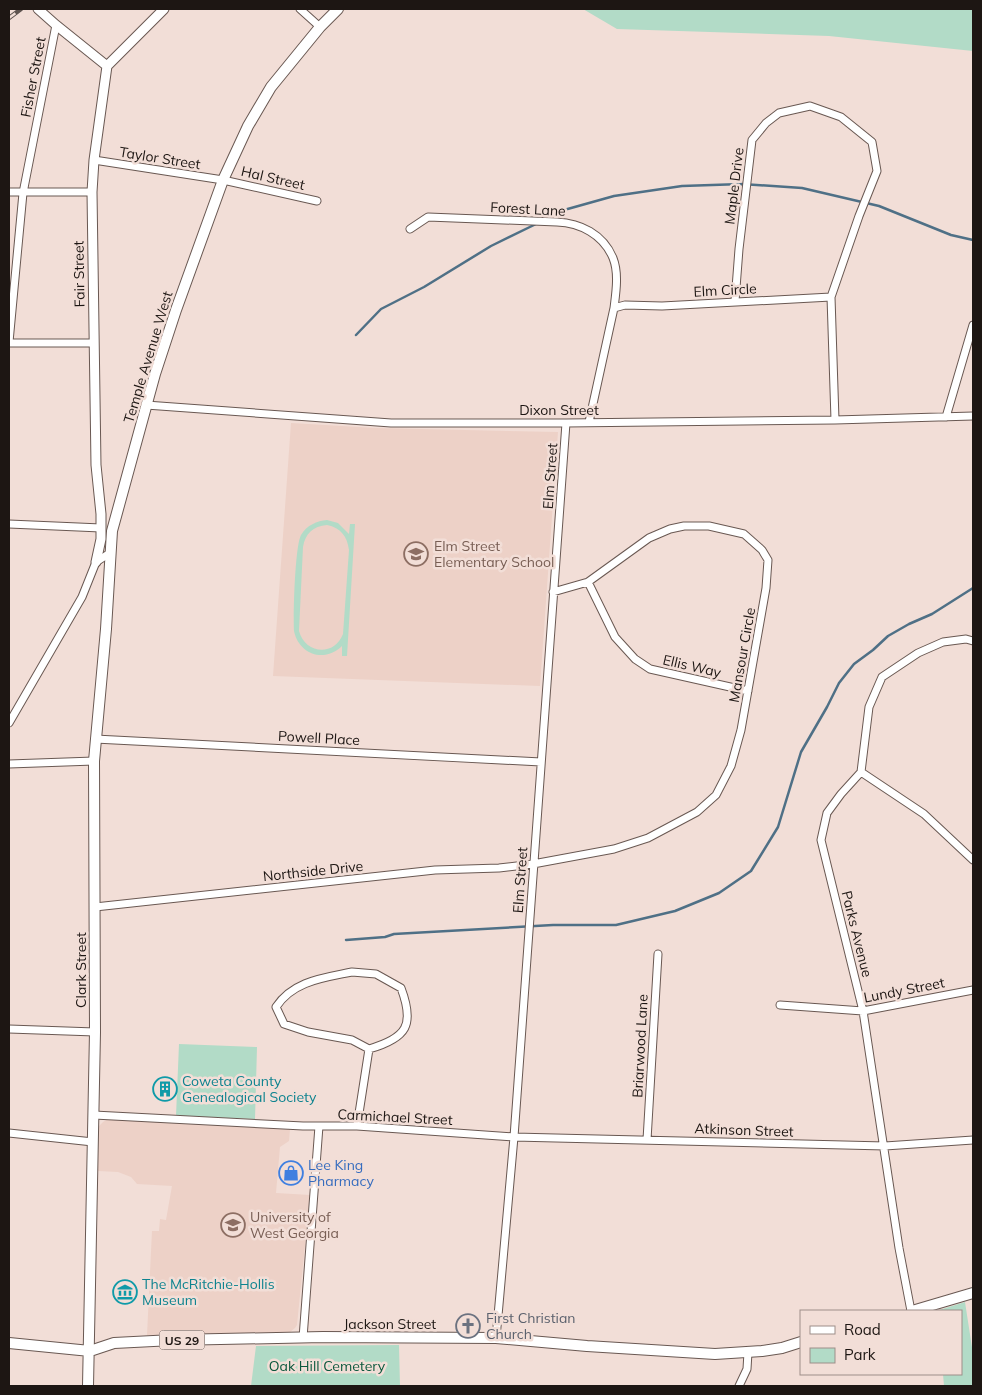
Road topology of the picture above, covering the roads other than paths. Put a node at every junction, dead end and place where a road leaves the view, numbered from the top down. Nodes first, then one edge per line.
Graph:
1 (38, 9) edge
2 (164, 9) edge
3 (300, 9) edge
4 (338, 9) edge
5 (56, 25) junction
6 (320, 27) junction
7 (107, 66) junction
8 (94, 160) junction
9 (224, 180) junction
10 (9, 192) edge
11 (23, 192) junction
12 (92, 192) junction
13 (317, 201) dead end
14 (410, 229) dead end
15 (832, 297) junction
16 (736, 301) junction
17 (614, 308) junction
18 (973, 325) edge
19 (9, 342) edge
20 (94, 343) junction
21 (146, 405) junction
22 (973, 416) edge
23 (946, 417) junction
24 (835, 420) junction
25 (589, 422) junction
26 (566, 423) junction
27 (9, 524) edge
28 (101, 528) junction
29 (110, 553) junction
30 (96, 562) junction
31 (588, 582) junction
32 (553, 592) junction
33 (973, 641) edge
34 (748, 691) junction
35 (9, 723) edge
36 (95, 739) junction
37 (94, 761) junction
38 (541, 762) junction
39 (9, 764) edge
40 (861, 772) junction
41 (973, 860) edge
42 (533, 864) junction
43 (95, 907) junction
44 (658, 954) dead end
45 (973, 990) edge
46 (780, 1005) dead end
47 (863, 1012) junction
48 (9, 1029) edge
49 (95, 1032) junction
50 (369, 1049) junction
51 (94, 1115) junction
52 (319, 1126) junction
53 (357, 1126) junction
54 (9, 1133) edge
55 (514, 1137) junction
56 (647, 1140) junction
57 (973, 1140) edge
58 (93, 1142) junction
59 (885, 1146) junction
60 (973, 1293) edge
61 (911, 1310) edge
62 (914, 1310) edge
63 (303, 1338) junction
64 (496, 1338) junction
65 (800, 1342) edge
66 (9, 1343) edge
67 (90, 1351) junction
68 (748, 1352) junction
69 (88, 1386) edge
70 (739, 1386) edge

1 - 5 street
2 - 7 street
3 - 6 street
4 - 6 main road, Temple Avenue West
5 - 7 street
5 - 11 street, Fisher Street
6 - 9 main road, Temple Avenue West
7 - 8 street, Fair Street
8 - 9 street, Taylor Street
8 - 12 street, Fair Street
9 - 13 street, Hal Street
9 - 21 main road, Temple Avenue West
10 - 11 street
11 - 12 street
11 - 19 street, Fisher Street
12 - 20 street, Fair Street
14 - 17 street, Forest Lane
15 - 16 street, Elm Circle
15 - 16 street, Maple Drive
15 - 24 street
16 - 17 street, Elm Circle
17 - 25 street
18 - 23 street
19 - 20 street
20 - 28 street, Fair Street
21 - 26 street, Dixon Street
21 - 29 main road, Temple Avenue West
22 - 23 street, Dixon Street
23 - 24 street, Dixon Street
24 - 25 street, Dixon Street
25 - 26 street, Dixon Street
26 - 32 street, Elm Street
27 - 28 street
28 - 30 street, Fair Street
29 - 30 street
29 - 36 main road, Clark Street
30 - 35 street
31 - 32 street, Mansour Circle
31 - 34 street, Ellis Way
31 - 34 street, Mansour Circle
32 - 38 street, Elm Street
33 - 40 street
34 - 42 street, Mansour Circle
36 - 37 main road, Clark Street
36 - 38 street, Powell Place
37 - 39 street
37 - 43 main road, Clark Street
38 - 42 street, Elm Street
40 - 41 street
40 - 47 street, Parks Avenue
42 - 43 street, Northside Drive
42 - 55 street, Elm Street
43 - 49 main road, Clark Street
44 - 56 street, Briarwood Lane
45 - 47 street, Lundy Street
46 - 47 street, Lundy Street
47 - 59 street, Parks Avenue
48 - 49 street
49 - 51 main road, Clark Street
50 - 50 street
50 - 53 street
51 - 52 street, Carmichael Street
51 - 58 main road, Clark Street
52 - 53 street, Carmichael Street
52 - 63 street
53 - 55 street, Carmichael Street
54 - 58 street
55 - 56 street, Atkinson Street
55 - 64 street, Elm Street
56 - 59 street, Atkinson Street
57 - 59 street, Atkinson Street
58 - 67 main road, Clark Street
59 - 61 street, Parks Avenue
60 - 62 main road
63 - 64 main road, Jackson Street / US 29
63 - 67 main road, Jackson Street / US 29
64 - 68 main road, Jackson Street / US 29
65 - 68 main road, Jackson Street / US 29
66 - 67 main road, Jackson Street / US 29
67 - 69 main road, Clark Street
68 - 70 street

